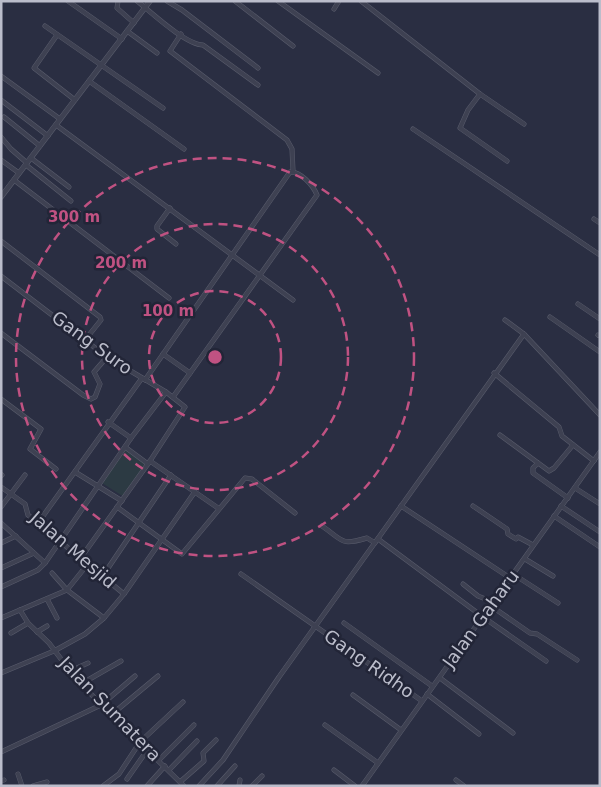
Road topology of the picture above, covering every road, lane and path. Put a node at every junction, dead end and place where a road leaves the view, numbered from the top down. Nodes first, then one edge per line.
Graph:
1 (68, 1) edge
2 (118, 1) edge
3 (137, 1) edge
4 (150, 1) edge
5 (167, 1) edge
6 (235, 1) edge
7 (278, 1) edge
8 (339, 1) edge
9 (361, 1) edge
10 (145, 8) junction
11 (334, 8) dead end
12 (134, 23) junction
13 (45, 26) dead end
14 (127, 31) junction
15 (181, 34) junction
16 (57, 35) junction
17 (122, 39) junction
18 (293, 46) dead end
19 (157, 53) dead end
20 (102, 65) junction
21 (258, 68) dead end
22 (378, 73) dead end
23 (1, 76) edge
24 (89, 81) junction
25 (258, 85) dead end
26 (480, 94) junction
27 (1, 100) edge
28 (75, 100) junction
29 (163, 108) dead end
30 (4, 117) dead end
31 (60, 120) junction
32 (524, 124) dead end
33 (56, 125) junction
34 (413, 129) dead end
35 (48, 136) junction
36 (1, 137) edge
37 (40, 146) junction
38 (184, 149) dead end
39 (1, 160) edge
40 (508, 160) dead end
41 (28, 162) junction
42 (293, 172) junction
43 (19, 173) junction
44 (14, 180) junction
45 (68, 187) dead end
46 (1, 196) edge
47 (71, 202) dead end
48 (170, 208) junction
49 (594, 219) dead end
50 (600, 223) edge
51 (1, 241) edge
52 (176, 244) dead end
53 (233, 254) junction
54 (600, 255) edge
55 (1, 276) edge
56 (259, 276) junction
57 (169, 298) dead end
58 (293, 300) dead end
59 (578, 304) dead end
60 (550, 317) dead end
61 (600, 319) edge
62 (505, 320) dead end
63 (1, 333) edge
64 (524, 334) junction
65 (85, 340) junction
66 (600, 352) edge
67 (163, 354) junction
68 (107, 357) junction
69 (190, 373) junction
70 (494, 373) junction
71 (143, 379) junction
72 (166, 392) junction
73 (173, 397) junction
74 (1, 399) edge
75 (600, 414) edge
76 (108, 422) junction
77 (500, 435) dead end
78 (131, 438) junction
79 (573, 445) junction
80 (125, 447) junction
81 (600, 452) edge
82 (594, 461) junction
83 (149, 462) junction
84 (538, 463) junction
85 (56, 469) dead end
86 (75, 472) junction
87 (25, 475) dead end
88 (171, 475) junction
89 (1, 487) edge
90 (98, 487) junction
91 (574, 488) junction
92 (194, 493) junction
93 (11, 494) junction
94 (568, 498) junction
95 (122, 501) junction
96 (600, 504) edge
97 (401, 506) junction
98 (473, 506) dead end
99 (561, 506) junction
100 (1, 507) edge
101 (117, 507) junction
102 (218, 508) junction
103 (295, 513) dead end
104 (554, 516) junction
105 (139, 522) junction
106 (1, 523) edge
107 (38, 523) junction
108 (322, 526) dead end
109 (600, 532) edge
110 (16, 536) junction
111 (162, 539) junction
112 (61, 541) junction
113 (376, 541) junction
114 (1, 543) edge
115 (533, 545) junction
116 (600, 547) edge
117 (34, 553) junction
118 (80, 559) junction
119 (524, 559) junction
120 (45, 563) junction
121 (87, 565) junction
122 (1, 568) edge
123 (52, 573) dead end
124 (241, 574) dead end
125 (512, 576) junction
126 (553, 576) dead end
127 (102, 577) junction
128 (463, 584) dead end
129 (1, 586) edge
130 (67, 590) junction
131 (124, 594) junction
132 (47, 598) junction
133 (558, 603) dead end
134 (492, 604) junction
135 (20, 610) junction
136 (483, 617) junction
137 (1, 618) edge
138 (57, 618) dead end
139 (104, 618) junction
140 (28, 623) junction
141 (344, 623) dead end
142 (48, 626) dead end
143 (315, 627) junction
144 (37, 632) junction
145 (10, 633) dead end
146 (54, 651) junction
147 (576, 660) dead end
148 (121, 661) dead end
149 (546, 661) dead end
150 (88, 663) dead end
151 (70, 671) junction
152 (1, 673) edge
153 (135, 676) dead end
154 (158, 676) dead end
155 (440, 678) junction
156 (81, 684) junction
157 (432, 686) junction
158 (427, 694) junction
159 (352, 696) dead end
160 (422, 701) junction
161 (183, 702) dead end
162 (101, 705) junction
163 (111, 715) junction
164 (194, 725) dead end
165 (325, 725) dead end
166 (401, 730) junction
167 (513, 733) dead end
168 (479, 734) dead end
169 (216, 740) dead end
170 (197, 741) dead end
171 (140, 742) junction
172 (148, 749) junction
173 (1, 752) edge
174 (159, 760) junction
175 (378, 764) junction
176 (165, 766) junction
177 (235, 766) dead end
178 (169, 770) junction
179 (334, 770) dead end
180 (18, 774) dead end
181 (262, 776) dead end
182 (127, 778) dead end
183 (240, 780) dead end
184 (456, 780) dead end
185 (47, 782) dead end
186 (180, 782) junction
187 (22, 786) edge
188 (32, 786) edge
189 (103, 786) edge
190 (147, 786) edge
191 (184, 786) edge
192 (199, 786) edge
193 (217, 786) edge
194 (239, 786) edge
195 (252, 786) edge
196 (355, 786) edge
197 (362, 786) edge
198 (464, 786) edge

1 - 17 street
2 - 12 street
3 - 10 street
4 - 10 street
5 - 21 street
6 - 18 street
7 - 22 street
8 - 11 street
9 - 26 street
10 - 12 street
10 - 15 street
12 - 14 street
13 - 16 street
14 - 17 street
14 - 19 street
15 - 25 street
15 - 42 street
16 - 20 street
16 - 28 street
17 - 20 street
20 - 24 street
20 - 29 street
23 - 31 street
24 - 28 street
24 - 38 street
26 - 32 street
26 - 40 street
27 - 35 street
28 - 31 street
30 - 37 street
31 - 33 street
33 - 35 street
33 - 48 street
34 - 54 street
35 - 37 street
36 - 41 street
37 - 41 street
39 - 43 street
41 - 43 street
41 - 45 street
41 - 47 street
42 - 53 street
42 - 56 street
43 - 44 street
44 - 46 street
44 - 57 street
48 - 52 street
48 - 53 street
49 - 50 street
51 - 65 street
53 - 56 street
53 - 67 street
55 - 65 street, Gang Suro
56 - 58 street
56 - 69 street
59 - 61 street
60 - 66 street
62 - 64 street
63 - 68 street
64 - 70 street
64 - 75 street
65 - 68 street, Gang Suro
67 - 69 street
67 - 71 street
68 - 71 street, Gang Suro
69 - 73 street
70 - 79 street
70 - 97 street
71 - 72 street, Gang Suro
71 - 76 street
72 - 73 street, Gang Suro
72 - 78 street
73 - 83 street, Gang Suro
74 - 85 street
76 - 78 street
76 - 86 street
77 - 84 street
78 - 80 street
79 - 82 street
79 - 84 street
80 - 83 street
80 - 90 street
81 - 82 street, Jalan Gaharu
82 - 91 street, Jalan Gaharu
83 - 88 street
83 - 95 street
84 - 94 street
86 - 90 street
86 - 107 street
87 - 93 street
88 - 92 street
88 - 105 street
89 - 93 street, Jalan Mesjid
90 - 95 street
90 - 112 street
91 - 94 street, Jalan Gaharu
91 - 96 street
92 - 102 street
92 - 111 street
93 - 100 street
93 - 107 street, Jalan Mesjid
94 - 99 street, Jalan Gaharu
95 - 101 street
97 - 113 street
97 - 125 street
98 - 115 street
99 - 104 street, Jalan Gaharu
99 - 109 street
101 - 105 street
101 - 118 street
102 - 103 street
102 - 111 street
104 - 115 street, Jalan Gaharu
104 - 116 street
105 - 111 street
105 - 127 street
106 - 110 street
107 - 112 street, Jalan Mesjid
108 - 113 street
110 - 114 street
110 - 117 street
111 - 131 street
112 - 118 street, Jalan Mesjid
112 - 120 street
113 - 136 street
113 - 143 street
115 - 119 street, Jalan Gaharu
117 - 120 street
117 - 122 street
118 - 121 street, Jalan Mesjid
119 - 125 street, Jalan Gaharu
119 - 126 street
120 - 129 street
121 - 127 street, Jalan Mesjid
121 - 130 street
123 - 130 street
124 - 143 street, Gang Ridho
125 - 133 street
125 - 134 street, Jalan Gaharu
127 - 131 street, Jalan Mesjid
128 - 134 street
130 - 132 street
130 - 139 street
131 - 139 street
132 - 135 street
132 - 138 street
134 - 136 street, Jalan Gaharu
134 - 147 street
135 - 137 street
135 - 140 street
136 - 149 street
136 - 155 street, Jalan Gaharu
139 - 146 street
140 - 144 street
140 - 145 street
141 - 157 street
142 - 144 street
143 - 160 street, Gang Ridho
143 - 192 street
144 - 146 street
146 - 151 street, Jalan Sumatera
146 - 152 street, Jalan Sumatera
148 - 156 street
150 - 151 street
151 - 156 street, Jalan Sumatera
153 - 162 street
154 - 163 street
155 - 157 street, Jalan Gaharu
155 - 167 street
156 - 162 street, Jalan Sumatera
157 - 158 street, Jalan Gaharu
158 - 160 street, Jalan Gaharu
158 - 168 street
159 - 166 street
160 - 166 street, Jalan Gaharu
161 - 171 street
162 - 163 street, Jalan Sumatera
162 - 173 street
163 - 171 street, Jalan Sumatera
164 - 174 street
165 - 175 street
166 - 175 street, Jalan Gaharu
169 - 186 street
170 - 178 street
171 - 172 street, Jalan Sumatera
171 - 189 street
172 - 174 street, Jalan Sumatera
172 - 182 street
174 - 176 street, Jalan Sumatera
175 - 197 street, Jalan Gaharu
176 - 178 street, Jalan Sumatera
176 - 190 street
177 - 193 street
178 - 186 street, Jalan Sumatera
179 - 196 street
180 - 187 street
181 - 195 street
183 - 194 street
184 - 198 street
185 - 188 street
186 - 191 street, Jalan Sumatera

